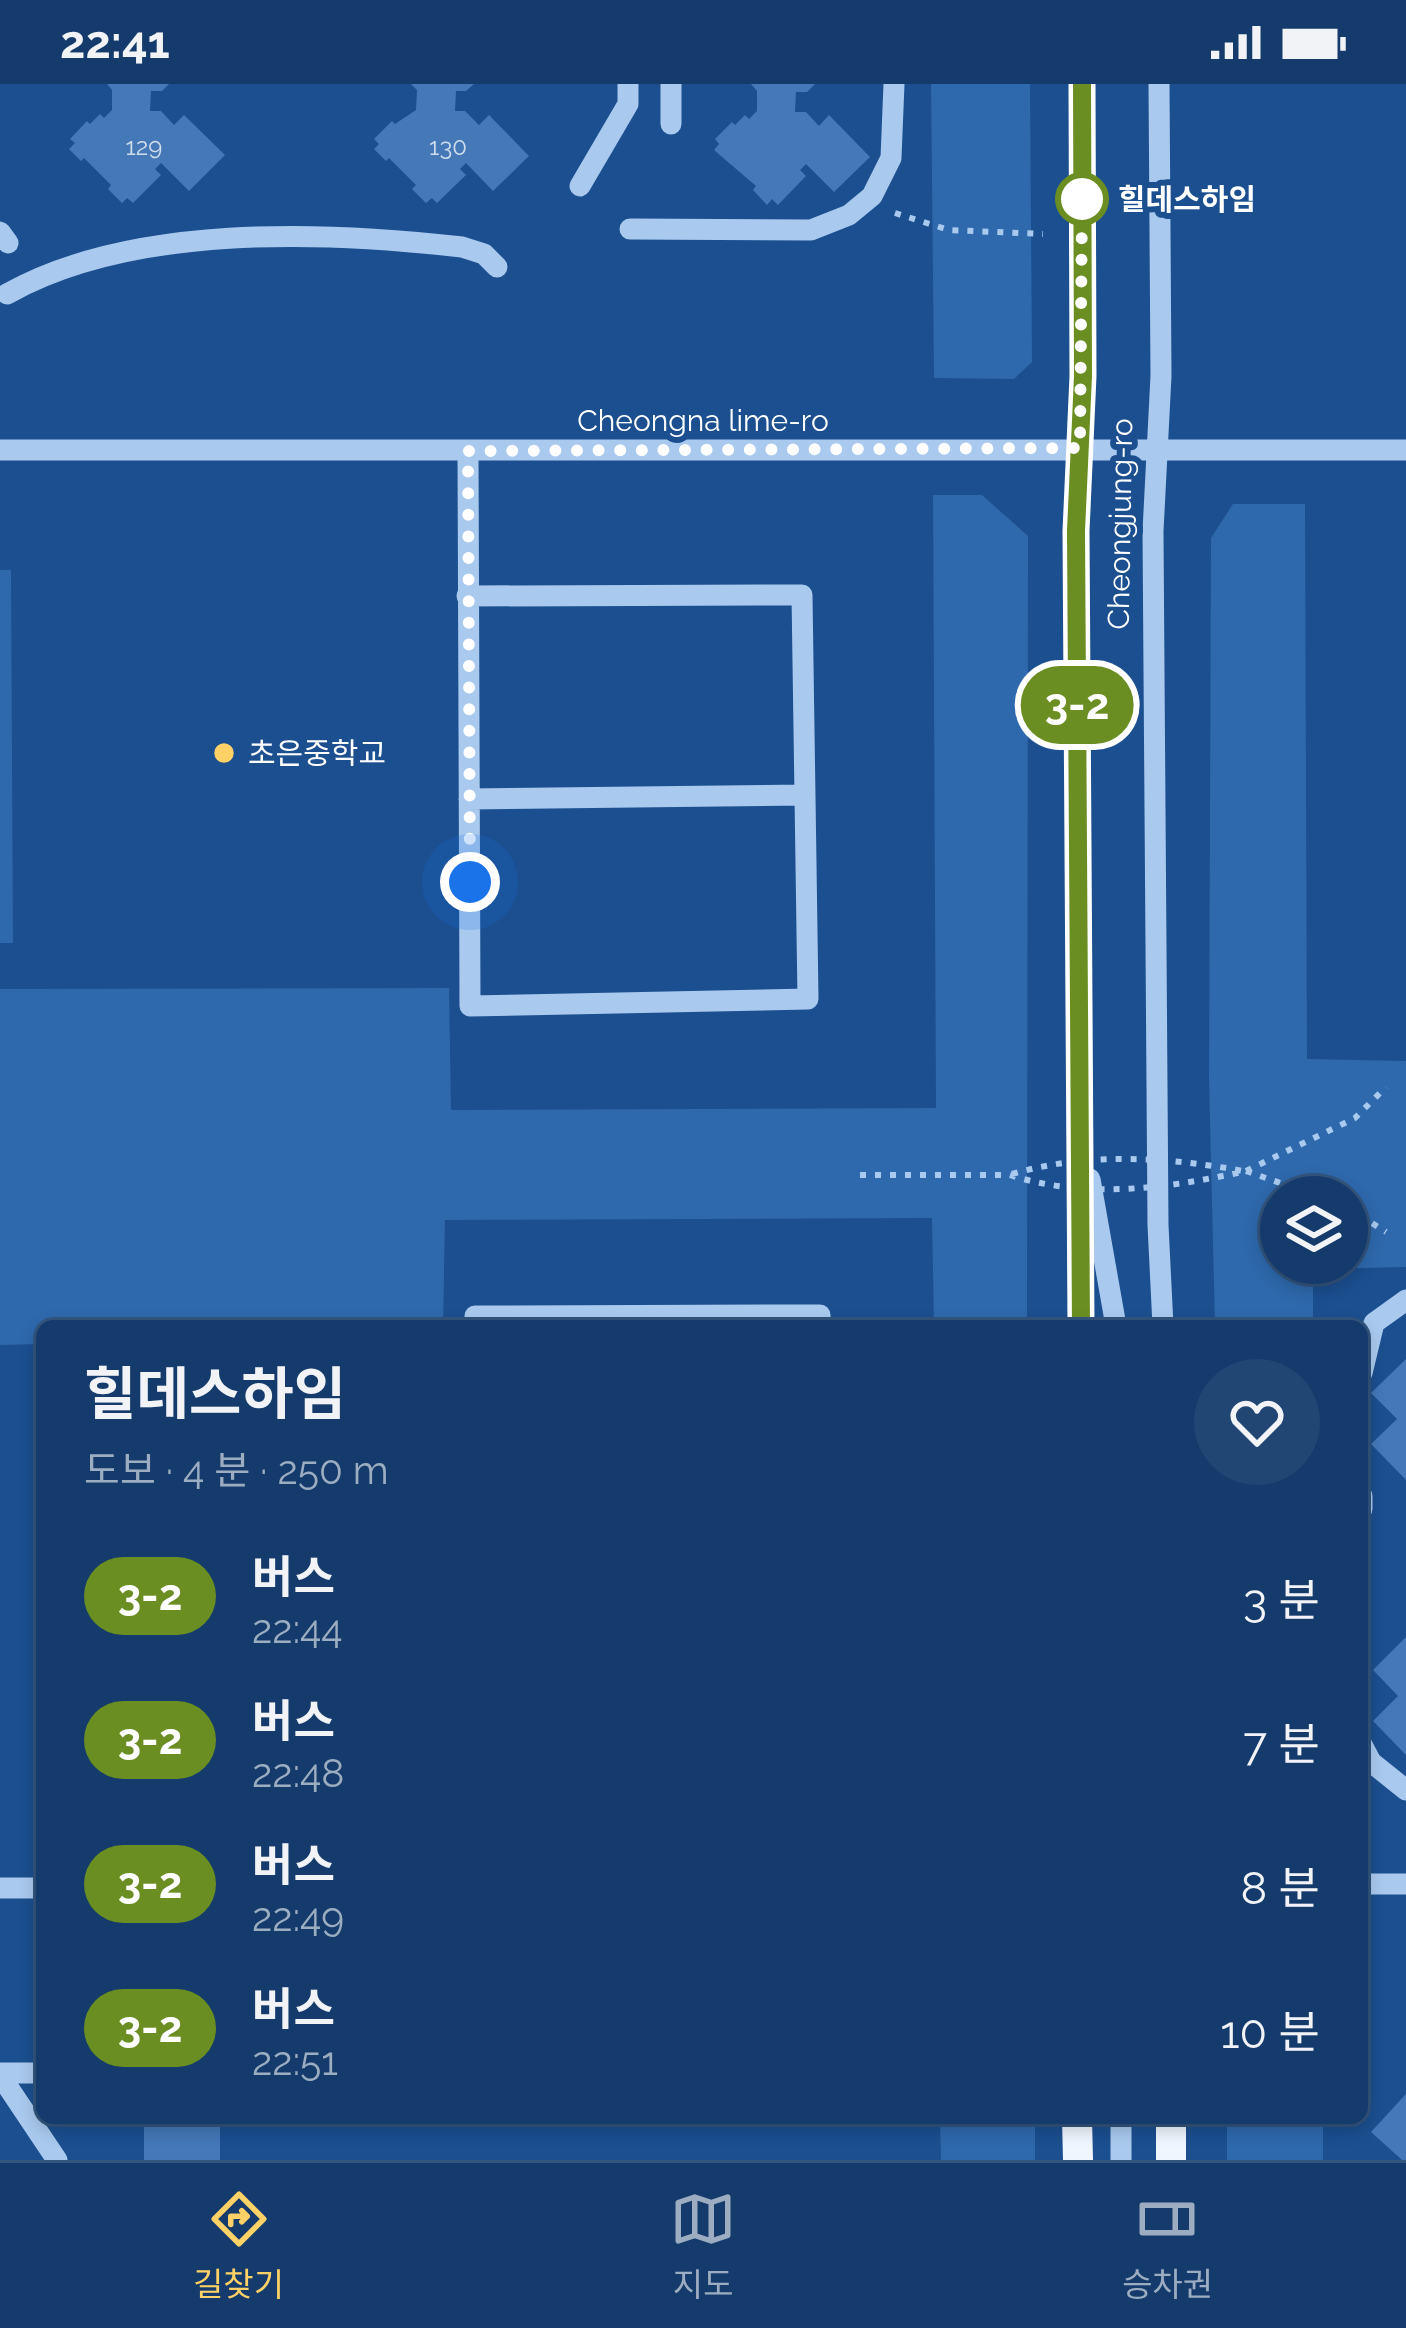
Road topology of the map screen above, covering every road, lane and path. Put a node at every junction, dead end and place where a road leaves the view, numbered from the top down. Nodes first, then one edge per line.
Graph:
1 (628, 84) edge
2 (671, 84) edge
3 (894, 84) edge
4 (1082, 84) edge
5 (1159, 84) edge
6 (671, 124) dead end
7 (580, 186) dead end
8 (872, 196) junction
9 (630, 230) dead end
10 (0, 232) edge
11 (1043, 234) dead end
12 (0, 243) edge
13 (497, 267) dead end
14 (7, 294) dead end
15 (1155, 447) junction
16 (1080, 448) junction
17 (1406, 449) edge
18 (0, 450) edge
19 (468, 451) junction
20 (467, 596) junction
21 (805, 795) junction
22 (469, 799) junction
23 (1386, 1088) dead end
24 (1079, 1125) junction
25 (1246, 1171) junction
26 (860, 1175) dead end
27 (1010, 1175) junction
28 (1260, 1176) edge
29 (1368, 1220) edge
30 (1386, 1232) dead end
31 (1406, 1300) edge
32 (475, 1320) edge
33 (820, 1320) edge
34 (1081, 1320) edge
35 (1114, 1320) edge
36 (1163, 1320) edge
37 (1368, 1348) edge
38 (1368, 1756) edge
39 (1406, 1790) edge
40 (1368, 1884) edge
41 (1406, 1884) edge
42 (0, 1888) edge
43 (36, 1888) edge
44 (36, 2072) edge
45 (0, 2074) edge
46 (1077, 2124) edge
47 (1120, 2124) edge
48 (1171, 2124) edge
49 (57, 2160) edge
50 (1078, 2160) edge
51 (1121, 2160) edge
52 (1171, 2160) edge

1 - 7 street
2 - 6 street
3 - 8 street
4 - 16 street, Cheongjung-ro
5 - 15 street, Cheongjung-ro
8 - 9 street
8 - 11 path
10 - 12 street
13 - 14 street
15 - 16 street, Cheongna lime-ro
15 - 17 street, Cheongna lime-ro
15 - 36 street, Cheongjung-ro
16 - 19 street, Cheongna lime-ro
16 - 24 street, Cheongjung-ro
18 - 19 street, Cheongna lime-ro
19 - 20 street
20 - 21 street
20 - 22 street
21 - 22 street
21 - 22 street
23 - 25 path
24 - 34 street, Cheongjung-ro
24 - 35 street
25 - 27 path, bridge
25 - 27 path, bridge
25 - 28 path
26 - 27 path
29 - 30 path
31 - 37 street
32 - 33 street
38 - 39 street
40 - 41 street
42 - 43 street
44 - 45 street
45 - 49 street
46 - 50 main road
47 - 51 street
48 - 52 main road

